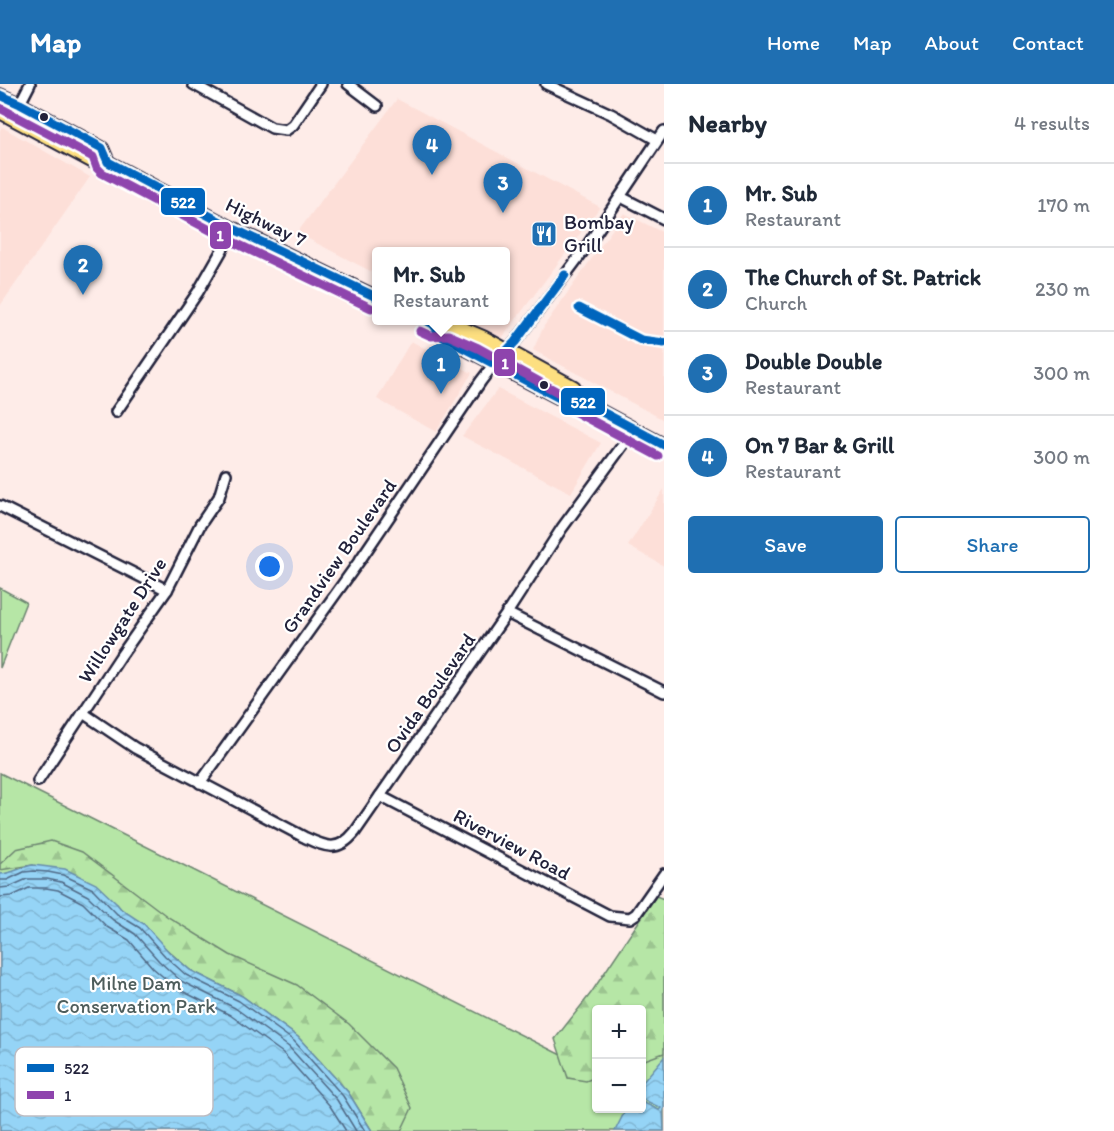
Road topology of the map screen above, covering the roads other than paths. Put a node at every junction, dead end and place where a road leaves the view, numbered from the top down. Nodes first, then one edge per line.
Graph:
1 (30, 84) edge
2 (194, 84) edge
3 (321, 84) edge
4 (348, 84) edge
5 (546, 84) edge
6 (0, 95) edge
7 (20, 104) junction
8 (377, 106) dead end
9 (0, 112) edge
10 (12, 119) junction
11 (664, 131) edge
12 (657, 140) junction
13 (108, 162) junction
14 (621, 197) junction
15 (664, 219) edge
16 (234, 229) junction
17 (372, 295) edge
18 (432, 325) edge
19 (453, 325) edge
20 (508, 350) junction
21 (494, 364) junction
22 (576, 398) junction
23 (116, 412) dead end
24 (634, 430) junction
25 (664, 446) edge
26 (226, 474) dead end
27 (0, 506) edge
28 (167, 590) junction
29 (507, 612) junction
30 (664, 692) edge
31 (83, 713) junction
32 (38, 781) dead end
33 (200, 783) junction
34 (380, 796) junction
35 (664, 874) edge

1 - 7 street
2 - 3 street
4 - 8 street
5 - 12 street
6 - 7 main road, Highway 7
7 - 10 street
7 - 13 main road, Highway 7
9 - 10 main road, Highway 7
10 - 13 main road, Highway 7
11 - 12 street, Grandview Boulevard
12 - 14 street, Grandview Boulevard
13 - 16 main road, Highway 7
14 - 15 street
14 - 20 street, Grandview Boulevard
16 - 17 main road, Highway 7
16 - 23 street
18 - 21 main road
19 - 20 main road
20 - 21 street, Grandview Boulevard
20 - 22 main road
21 - 22 main road
21 - 33 street, Grandview Boulevard
22 - 24 main road
24 - 25 main road
24 - 29 street, Ovida Boulevard
26 - 28 street, Willowgate Drive
27 - 28 street
28 - 31 street, Willowgate Drive
29 - 30 street
29 - 34 street, Ovida Boulevard
31 - 32 street, Willowgate Drive
31 - 33 street, Ovida Boulevard
33 - 34 street, Ovida Boulevard
34 - 35 street, Riverview Road

